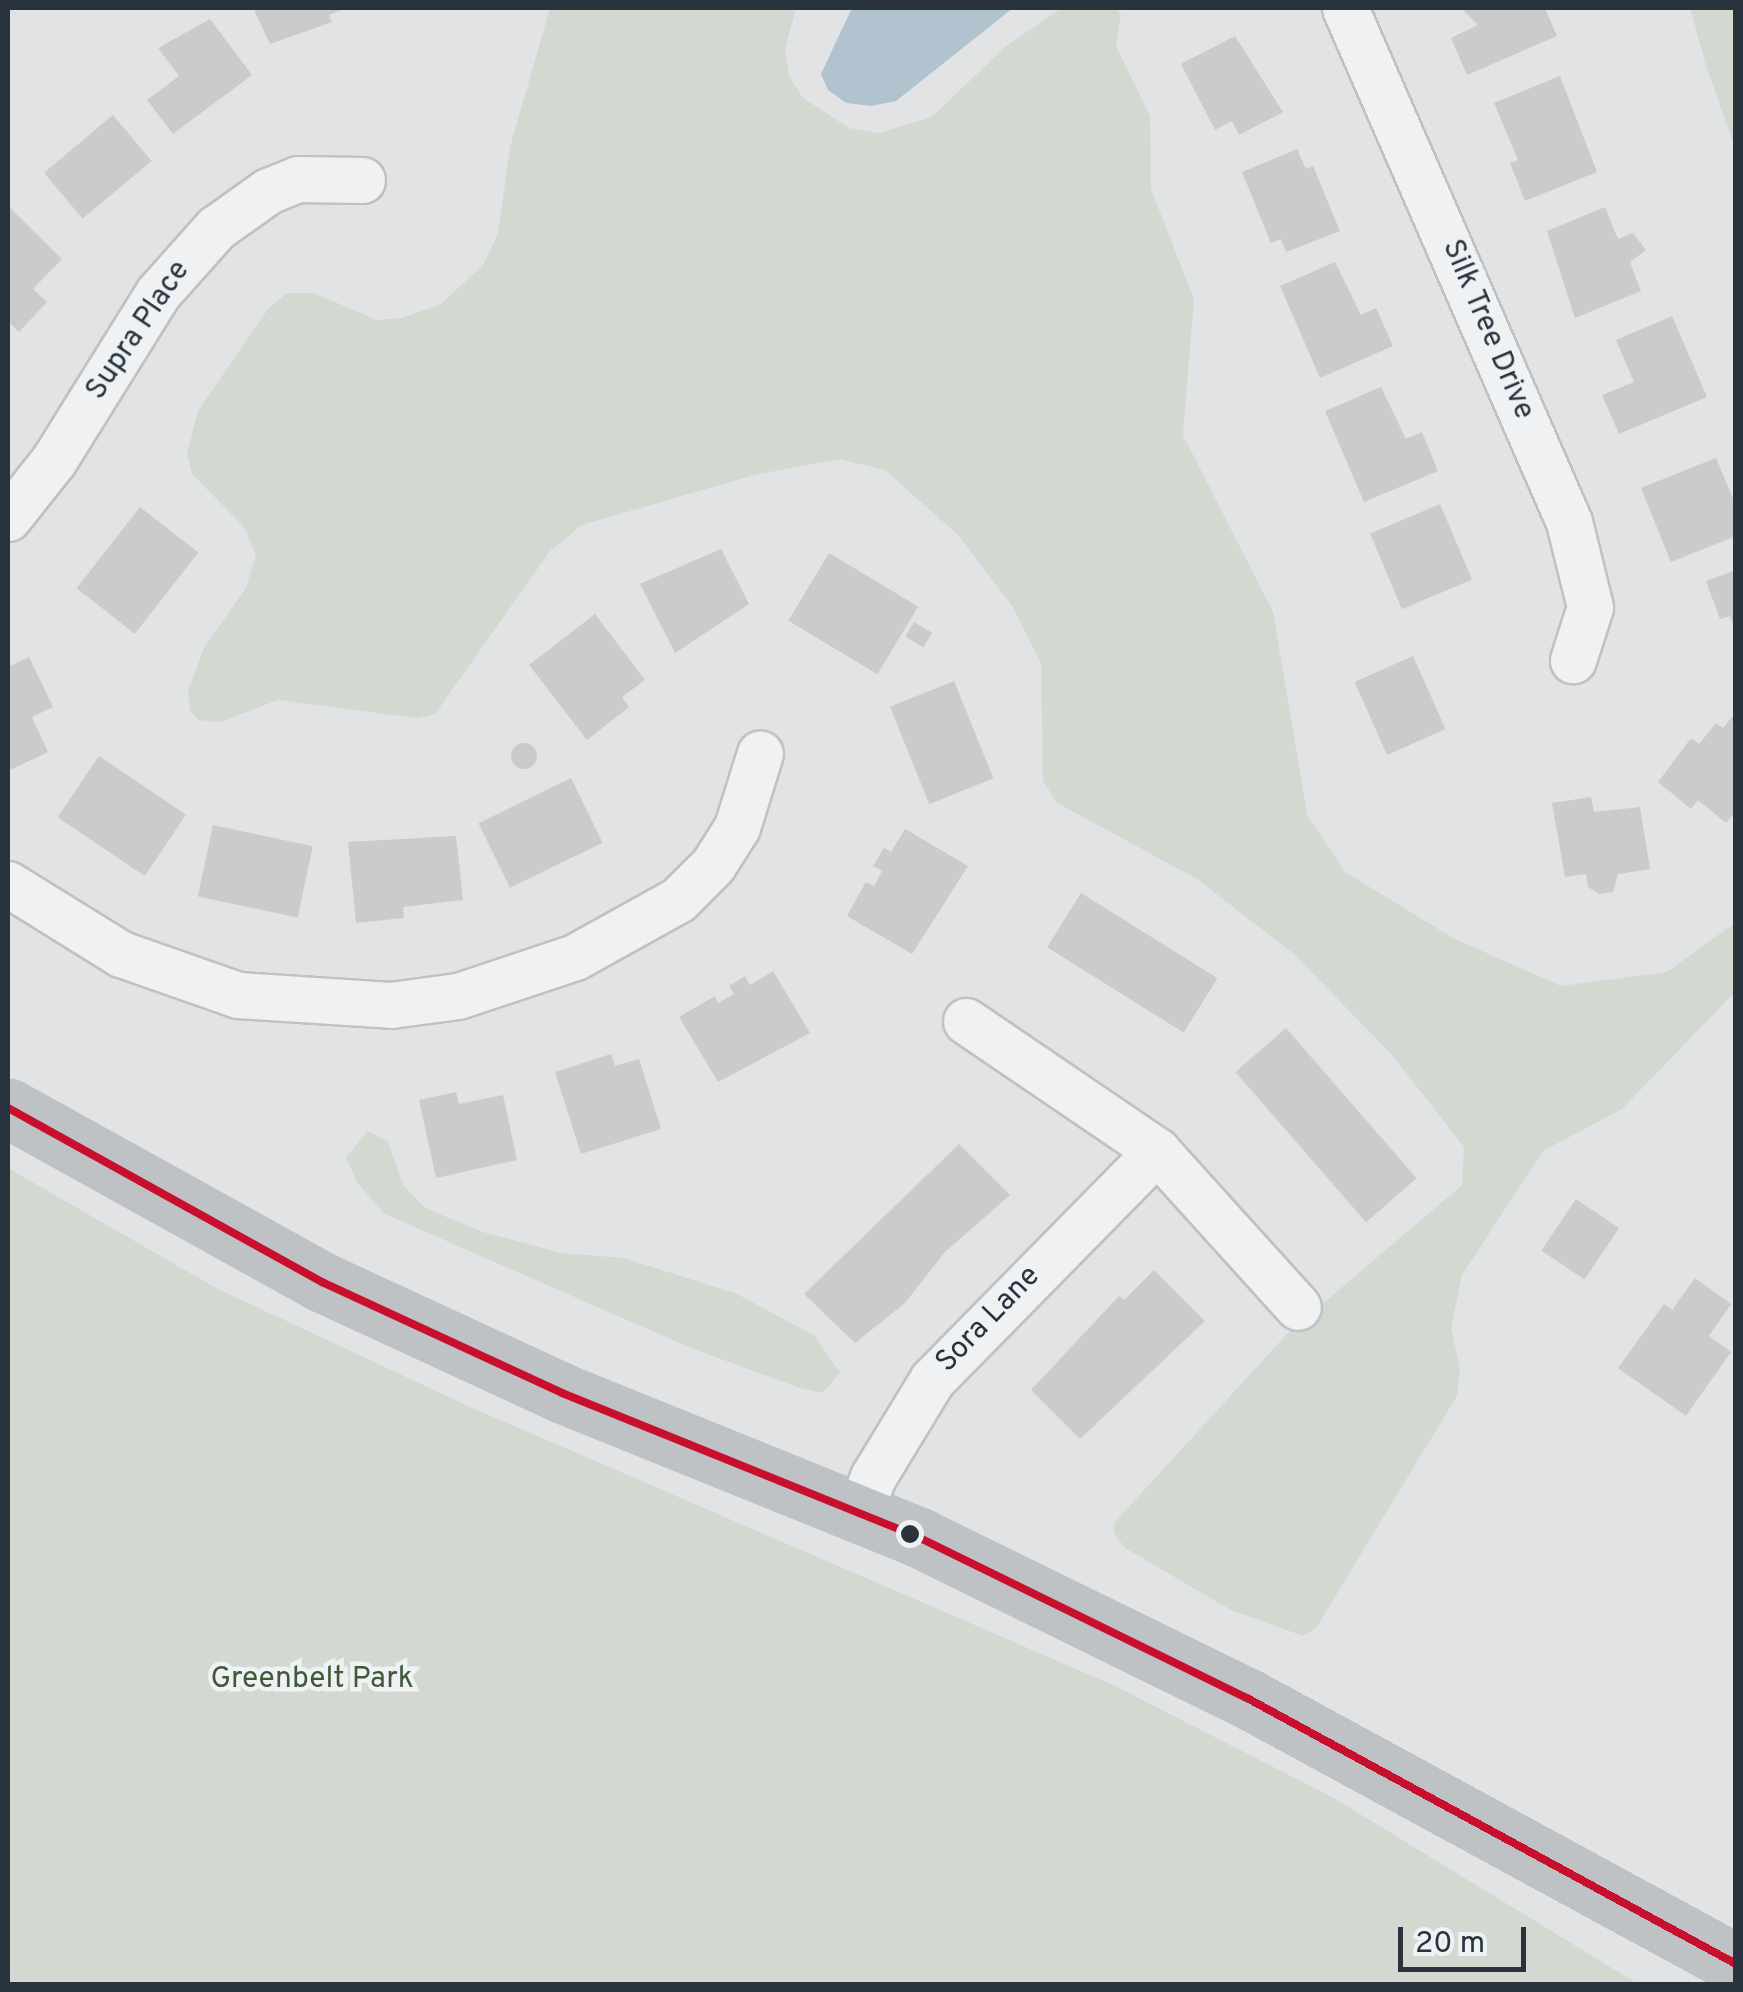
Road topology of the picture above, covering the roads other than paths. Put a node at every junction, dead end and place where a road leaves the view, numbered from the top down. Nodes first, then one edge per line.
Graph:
1 (1345, 8) edge
2 (362, 180) dead end
3 (8, 518) edge
4 (1573, 660) dead end
5 (760, 753) dead end
6 (8, 884) edge
7 (966, 1021) dead end
8 (8, 1108) edge
9 (1156, 1151) junction
10 (1298, 1308) dead end
11 (858, 1516) junction
12 (1736, 1964) edge

1 - 4 street, Silk Tree Drive
2 - 3 street, Supra Place
5 - 6 street
7 - 9 street
8 - 11 main road
9 - 10 street
9 - 11 street, Sora Lane
11 - 12 main road

